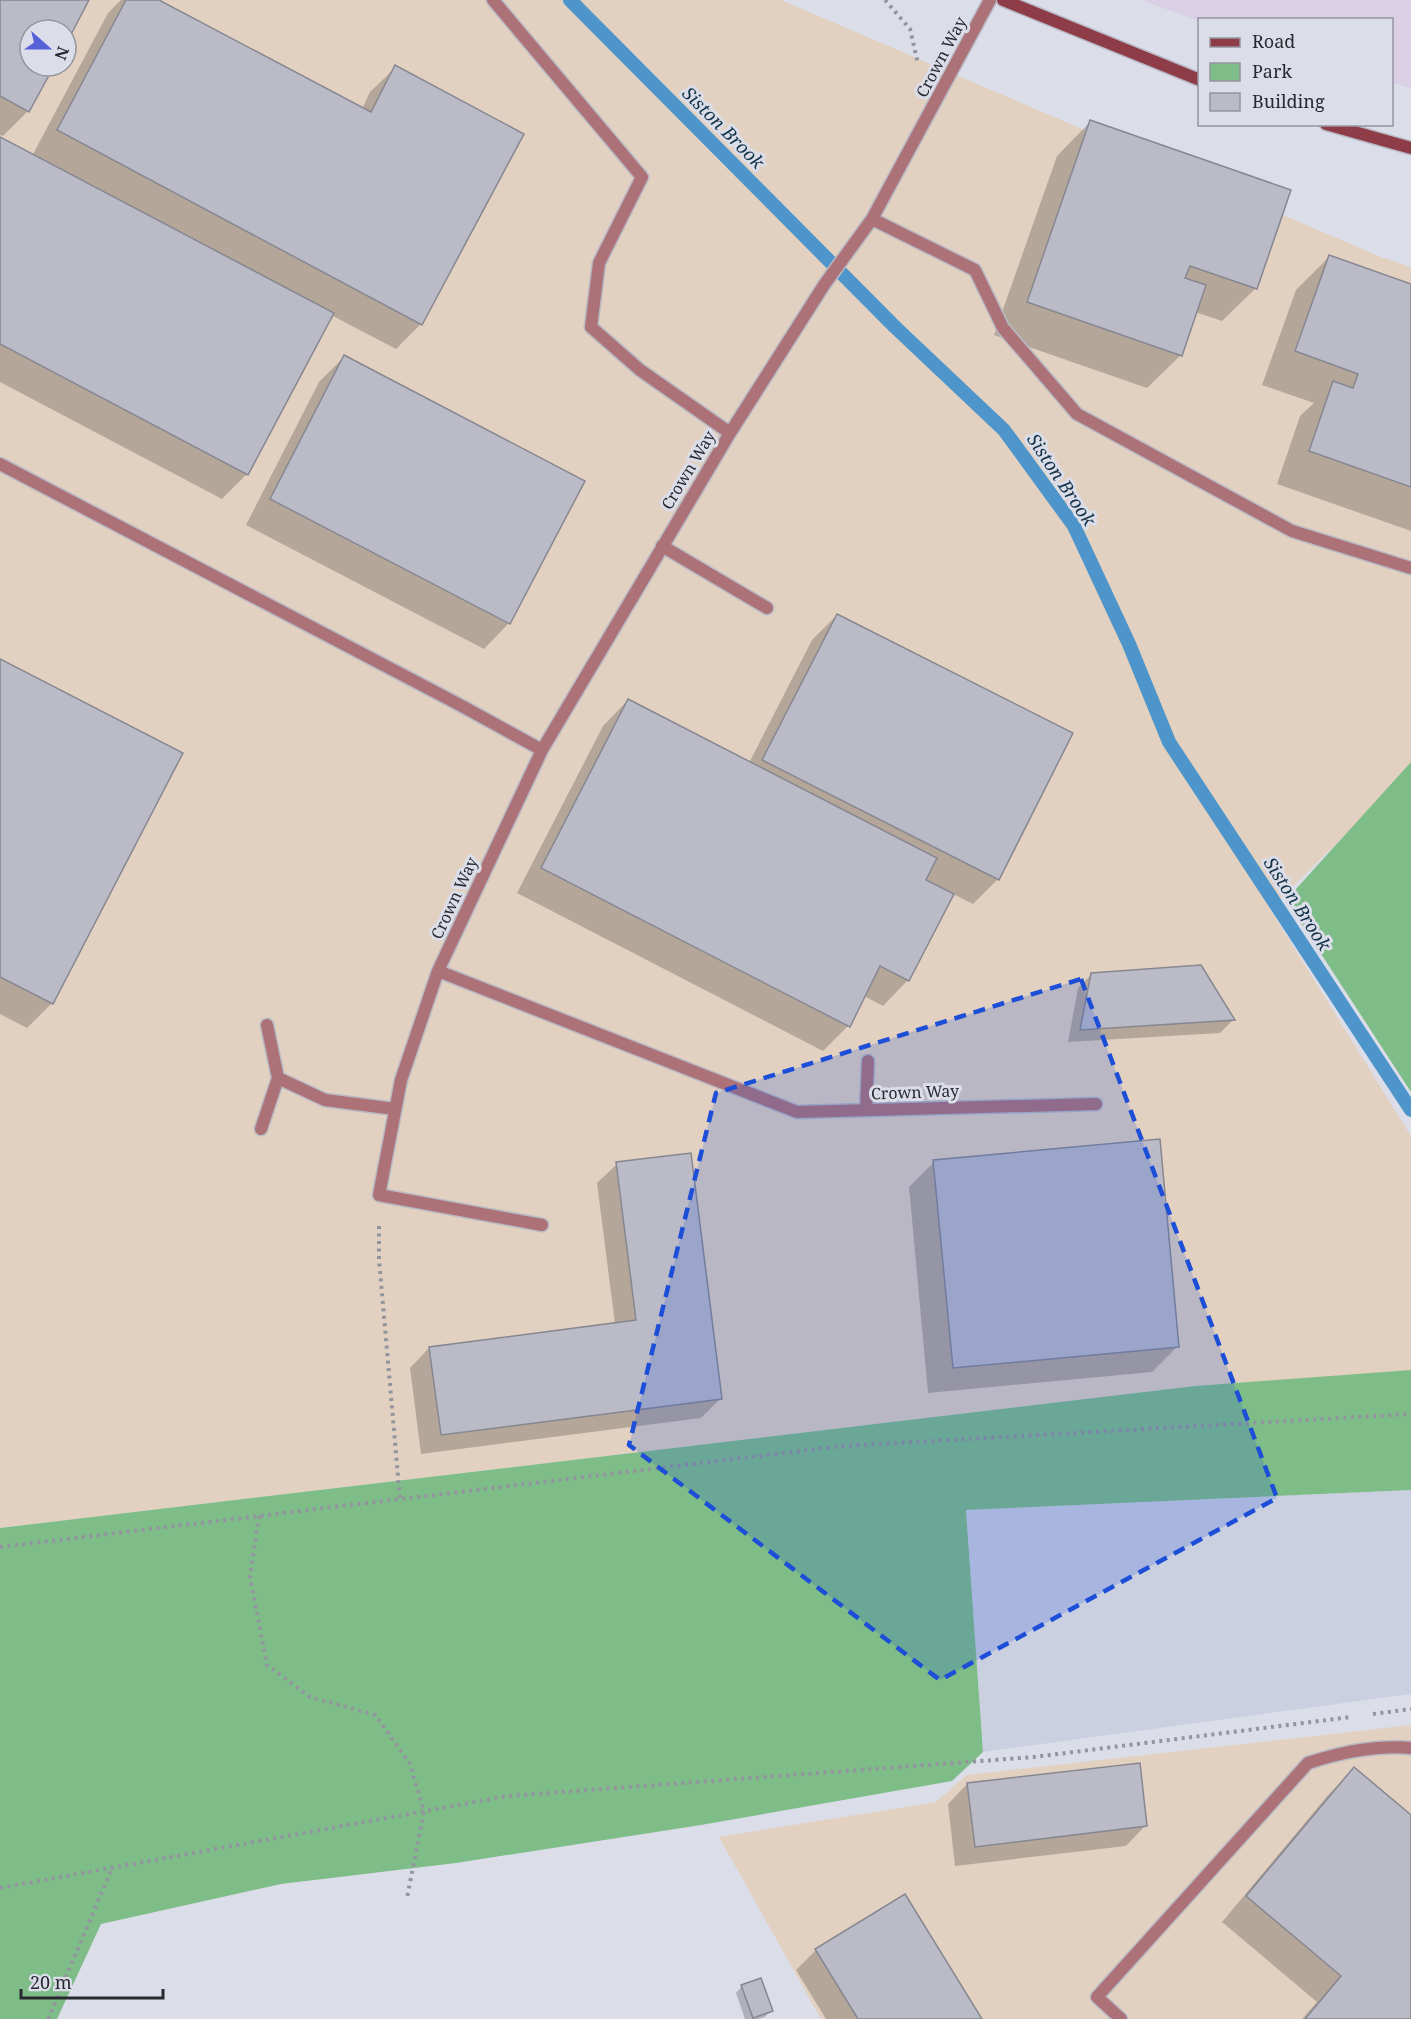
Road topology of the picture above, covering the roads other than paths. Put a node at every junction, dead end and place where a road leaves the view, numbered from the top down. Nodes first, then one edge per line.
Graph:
1 (493, 0) edge
2 (990, 0) edge
3 (1007, 1) edge
4 (1198, 79) edge
5 (1333, 126) edge
6 (1411, 148) edge
7 (872, 219) junction
8 (730, 433) junction
9 (0, 465) edge
10 (662, 546) junction
11 (1411, 568) edge
12 (767, 608) dead end
13 (542, 750) junction
14 (438, 971) junction
15 (267, 1025) dead end
16 (868, 1061) dead end
17 (278, 1077) junction
18 (1096, 1104) dead end
19 (395, 1109) junction
20 (866, 1110) junction
21 (261, 1129) dead end
22 (542, 1225) dead end
23 (1411, 1748) edge
24 (1121, 2019) edge

1 - 8 lane
2 - 7 lane, Crown Way
3 - 4 street
5 - 6 street
7 - 8 lane, Crown Way
7 - 11 lane
8 - 10 lane, Crown Way
9 - 13 lane
10 - 12 lane
10 - 13 lane, Crown Way
13 - 14 lane, Crown Way
14 - 19 lane, Crown Way
14 - 20 lane, Crown Way
15 - 17 lane
16 - 20 lane
17 - 19 lane
17 - 21 lane
18 - 20 lane, Crown Way
19 - 22 lane, Crown Way
23 - 24 lane

